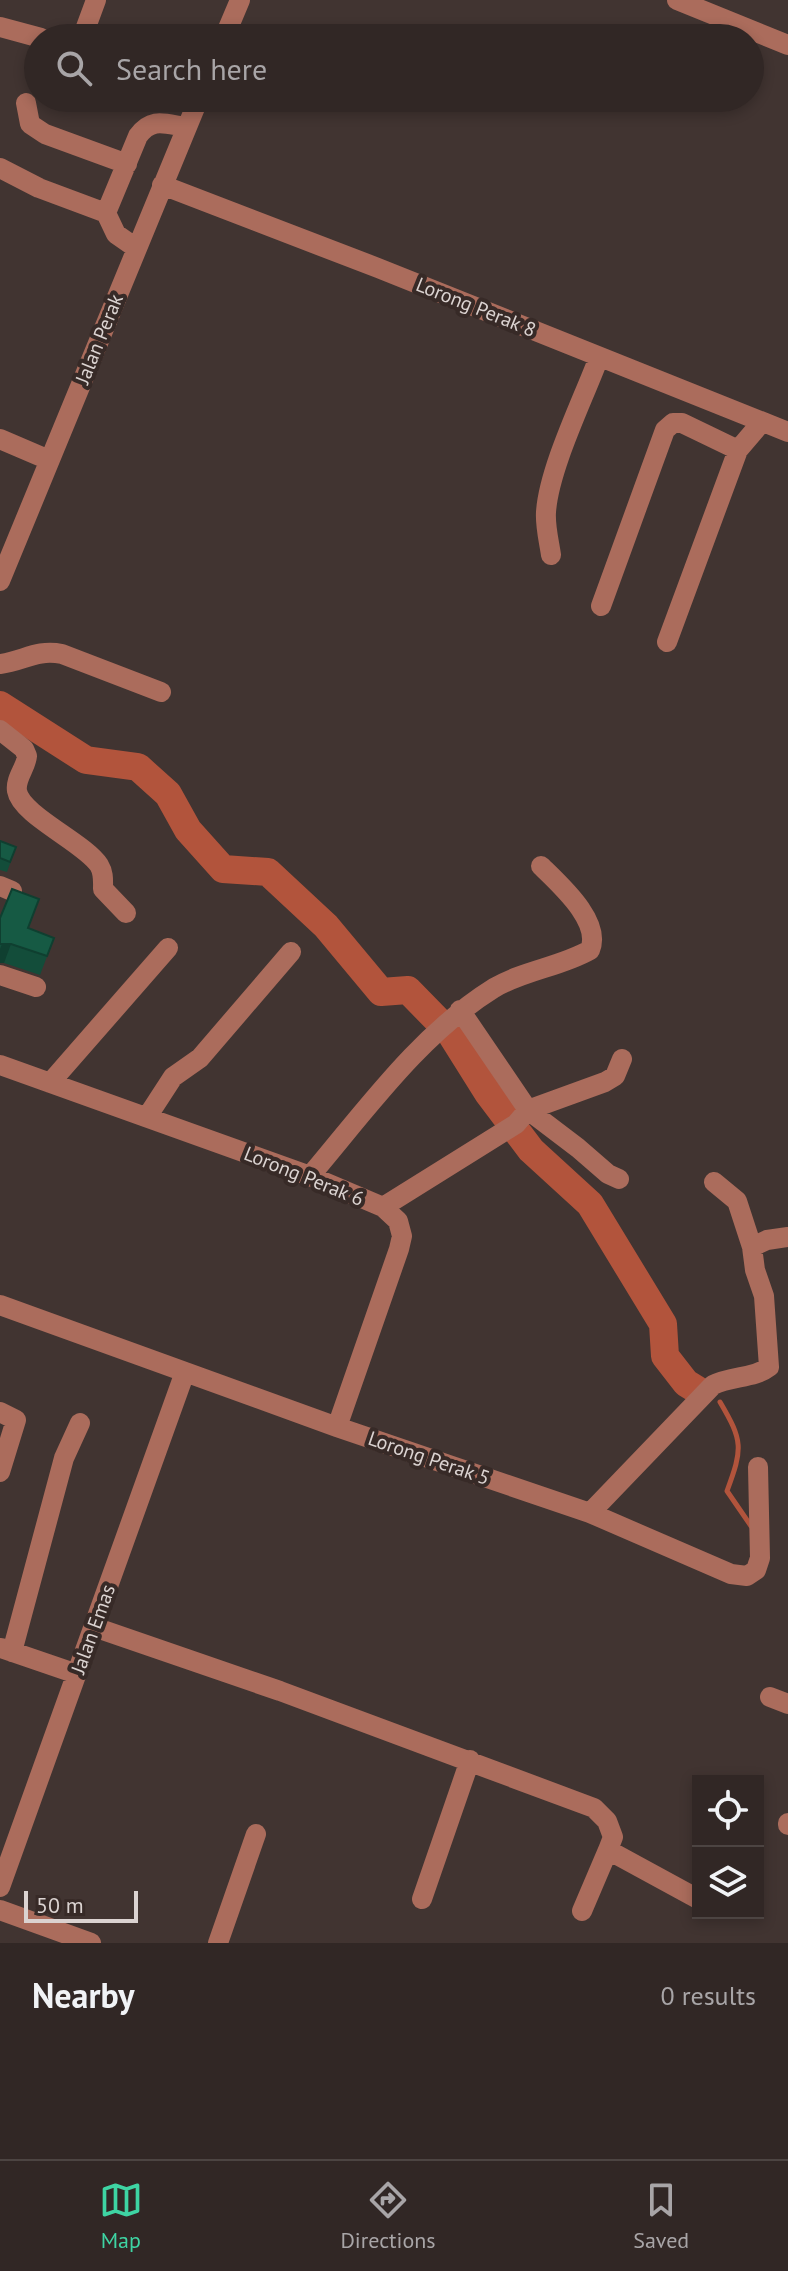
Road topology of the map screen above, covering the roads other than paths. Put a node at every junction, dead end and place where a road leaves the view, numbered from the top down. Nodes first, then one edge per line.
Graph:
1 (96, 0) edge
2 (240, 0) edge
3 (677, 0) edge
4 (87, 24) edge
5 (230, 24) edge
6 (736, 24) edge
7 (0, 27) edge
8 (24, 33) edge
9 (764, 35) edge
10 (788, 45) edge
11 (28, 112) edge
12 (193, 112) edge
13 (186, 127) junction
14 (127, 164) junction
15 (0, 168) edge
16 (162, 185) junction
17 (106, 213) junction
18 (136, 248) junction
19 (599, 357) junction
20 (761, 423) junction
21 (788, 432) edge
22 (0, 439) edge
23 (738, 450) junction
24 (49, 460) junction
25 (551, 555) dead end
26 (0, 581) edge
27 (601, 606) dead end
28 (667, 642) dead end
29 (0, 664) edge
30 (161, 692) dead end
31 (0, 730) edge
32 (541, 866) dead end
33 (126, 913) dead end
34 (168, 948) dead end
35 (291, 952) dead end
36 (0, 975) edge
37 (36, 987) dead end
38 (447, 1023) junction
39 (622, 1059) dead end
40 (0, 1065) edge
41 (50, 1083) junction
42 (147, 1117) junction
43 (515, 1122) junction
44 (310, 1176) junction
45 (619, 1179) dead end
46 (714, 1182) dead end
47 (383, 1207) junction
48 (788, 1237) edge
49 (752, 1247) junction
50 (0, 1305) edge
51 (185, 1372) junction
52 (0, 1412) edge
53 (80, 1423) dead end
54 (337, 1427) junction
55 (758, 1467) dead end
56 (0, 1472) edge
57 (590, 1513) junction
58 (94, 1627) junction
59 (6, 1650) edge
60 (77, 1674) junction
61 (470, 1760) junction
62 (256, 1834) dead end
63 (608, 1850) junction
64 (0, 1887) edge
65 (692, 1896) edge
66 (422, 1899) dead end
67 (0, 1910) edge
68 (582, 1911) dead end
69 (91, 1943) edge
70 (218, 1943) edge

1 - 4 street
2 - 5 street
3 - 6 street
7 - 8 street
9 - 10 street
11 - 14 street
12 - 13 street, Jalan Perak
13 - 14 street
13 - 16 street, Jalan Perak
14 - 17 street
15 - 17 street
16 - 18 street, Jalan Perak
16 - 19 street, Lorong Perak 8
17 - 18 street
18 - 24 street, Jalan Perak
19 - 20 street, Lorong Perak 8
19 - 25 street
20 - 21 street, Lorong Perak 8
20 - 23 street
22 - 24 street
23 - 27 street
23 - 28 street
24 - 26 street, Jalan Perak
29 - 30 street
31 - 33 street
32 - 38 street
34 - 41 street
35 - 42 street
36 - 37 street
38 - 43 street
38 - 44 street
39 - 43 street
40 - 41 street, Lorong Perak 6
41 - 42 street, Lorong Perak 6
42 - 44 street, Lorong Perak 6
43 - 45 street
43 - 47 street
44 - 47 street, Lorong Perak 6
46 - 49 street
47 - 54 street, Lorong Perak 6
48 - 49 street
49 - 57 street
50 - 51 street, Lorong Perak 5
51 - 54 street, Lorong Perak 5
51 - 58 street, Jalan Emas
52 - 56 street
53 - 59 street
54 - 57 street, Lorong Perak 5
55 - 57 street, Lorong Perak 5
58 - 60 street, Jalan Emas
58 - 61 street
59 - 60 street
60 - 64 street, Jalan Emas
61 - 63 street
61 - 66 street
62 - 70 street
63 - 65 street
63 - 68 street
67 - 69 street

